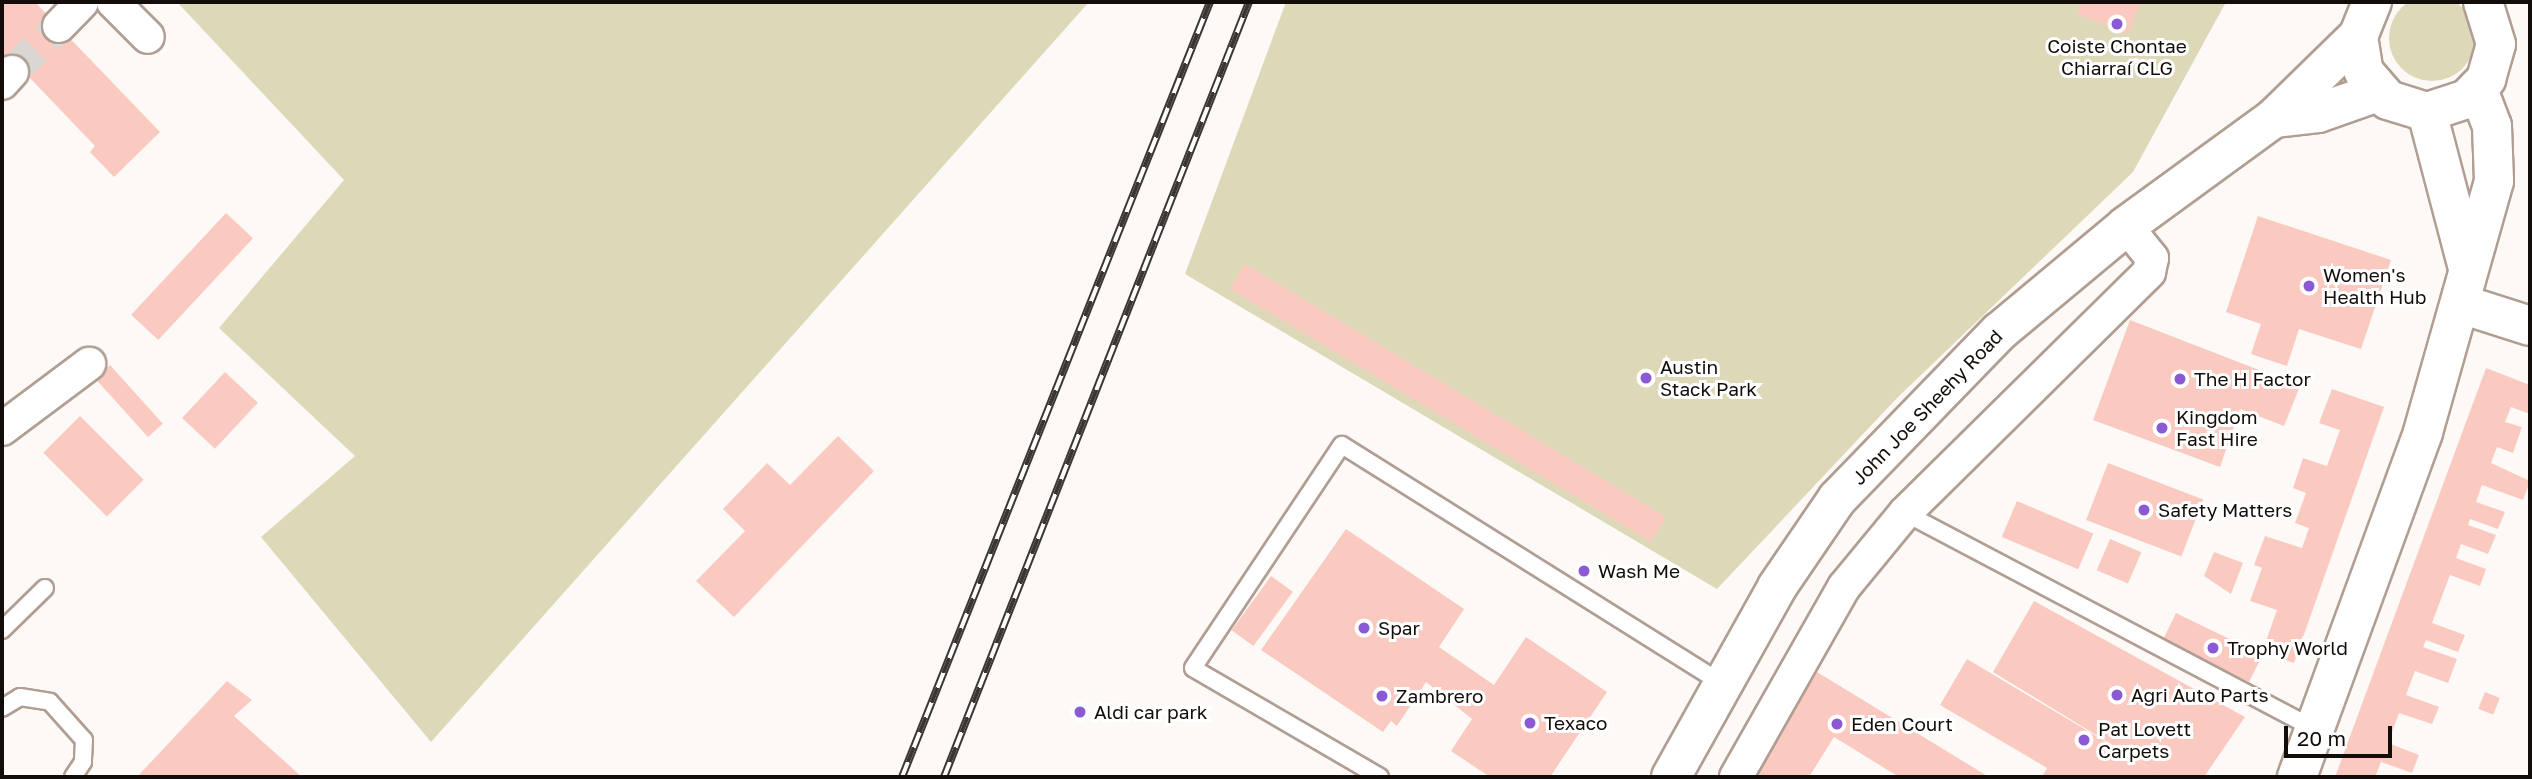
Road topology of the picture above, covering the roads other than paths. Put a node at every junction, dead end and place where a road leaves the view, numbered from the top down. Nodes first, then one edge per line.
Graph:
1 (82, 2) edge
2 (113, 2) edge
3 (2483, 2) edge
4 (2365, 19) edge
5 (59, 26) tunnel mouth
6 (148, 37) dead end
7 (2478, 89) junction
8 (2378, 92) junction
9 (2427, 112) junction
10 (2274, 118) junction
11 (2126, 226) junction
12 (2464, 287) junction
13 (2530, 326) edge
14 (89, 364) dead end
15 (2, 429) edge
16 (1905, 513) junction
17 (45, 588) dead end
18 (2, 630) edge
19 (1723, 684) junction
20 (2, 708) edge
21 (2317, 730) junction
22 (73, 777) edge
23 (1380, 777) edge
24 (1671, 777) edge
25 (1736, 777) edge
26 (2297, 777) edge

1 - 5 street
2 - 6 street
3 - 7 main road
4 - 8 main road
4 - 10 main road, John Joe Sheehy Road
7 - 9 main road
7 - 12 main road
8 - 9 main road
8 - 10 main road, John Joe Sheehy Road
9 - 12 main road
10 - 11 main road, John Joe Sheehy Road
11 - 16 street
11 - 19 main road, John Joe Sheehy Road
12 - 13 main road
12 - 21 main road
14 - 15 street
16 - 21 lane
16 - 25 street
17 - 18 lane
19 - 23 lane
19 - 24 main road, John Joe Sheehy Road
20 - 22 lane
21 - 26 main road

